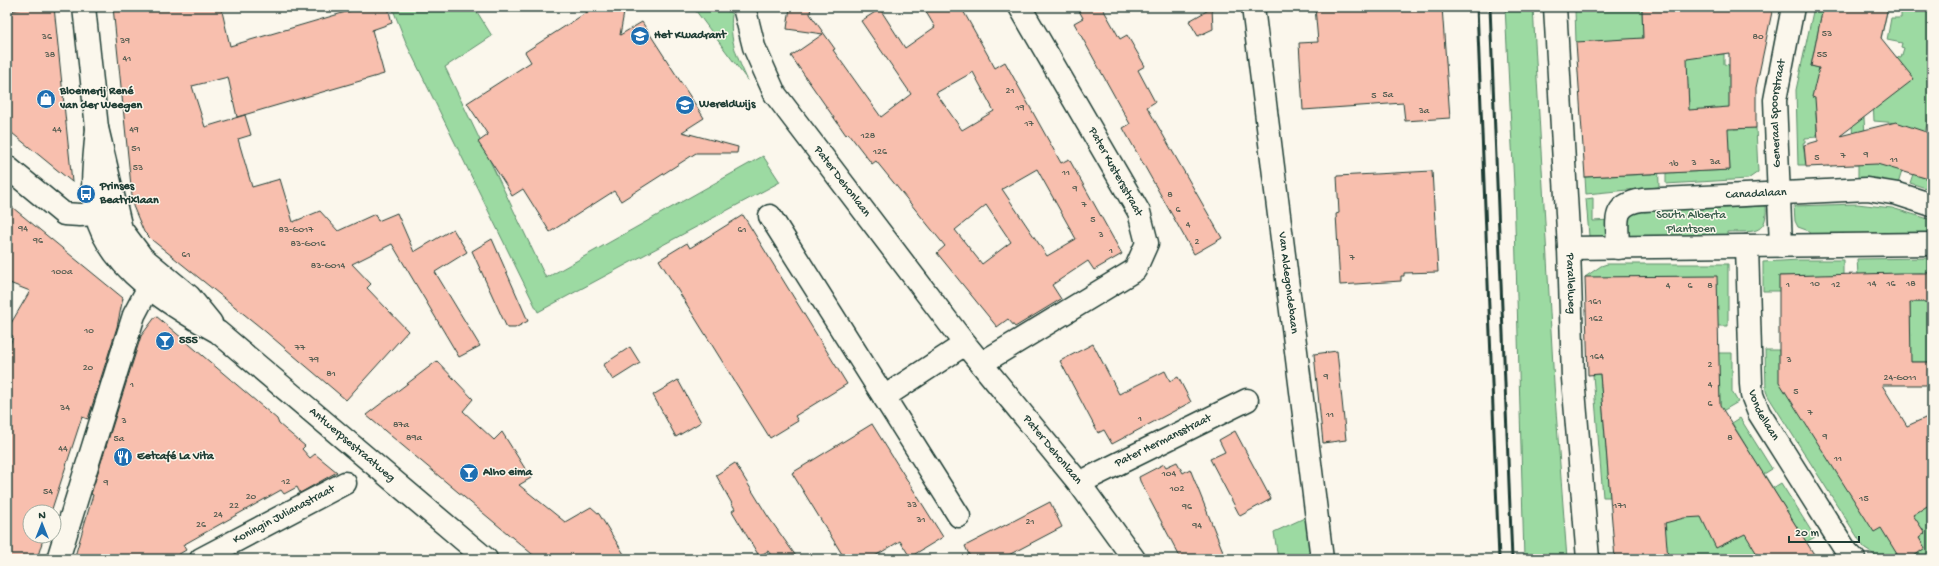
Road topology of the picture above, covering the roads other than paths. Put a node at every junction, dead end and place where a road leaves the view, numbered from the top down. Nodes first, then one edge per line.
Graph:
1 (84, 7) edge
2 (744, 7) edge
3 (1020, 7) edge
4 (1253, 7) edge
5 (1555, 7) edge
6 (1793, 7) edge
7 (97, 128) junction
8 (7, 167) edge
9 (1779, 192) junction
10 (1932, 205) edge
11 (96, 214) junction
12 (770, 216) dead end
13 (1932, 244) edge
14 (1747, 246) junction
15 (1781, 246) junction
16 (1569, 248) junction
17 (1618, 248) junction
18 (157, 281) junction
19 (965, 344) junction
20 (982, 363) junction
21 (884, 397) junction
22 (1247, 400) dead end
23 (345, 483) dead end
24 (1079, 483) junction
25 (959, 516) dead end
26 (206, 558) edge
27 (58, 559) edge
28 (486, 559) edge
29 (1134, 559) edge
30 (1322, 559) edge
31 (1588, 559) edge
32 (1854, 559) edge

1 - 7 street, Antwerpsestraatweg
2 - 19 street, Pater Dehonlaan
3 - 20 street, Pater Kustersstraat
4 - 30 street, Van Aldegondebaan
5 - 16 street, Parallelweg
6 - 9 street, Generaal Spoorstraat
7 - 11 street, Antwerpsestraatweg
7 - 18 street, Antwerpsestraatweg
8 - 11 street
9 - 10 street, Canadalaan
9 - 15 street, Generaal Spoorstraat
9 - 17 street, Canadalaan
11 - 18 street, Antwerpsestraatweg
12 - 21 street
13 - 15 street
14 - 15 street
14 - 17 street
14 - 32 street, Vondellaan
16 - 17 street
16 - 31 street, Parallelweg
18 - 27 street
18 - 28 street, Antwerpsestraatweg
19 - 20 street, Pater Dehonlaan
19 - 21 street
20 - 24 street, Pater Dehonlaan
21 - 25 street
22 - 24 street, Pater Hermansstraat
23 - 26 street, Koningin Julianastraat
24 - 29 street, Pater Dehonlaan

